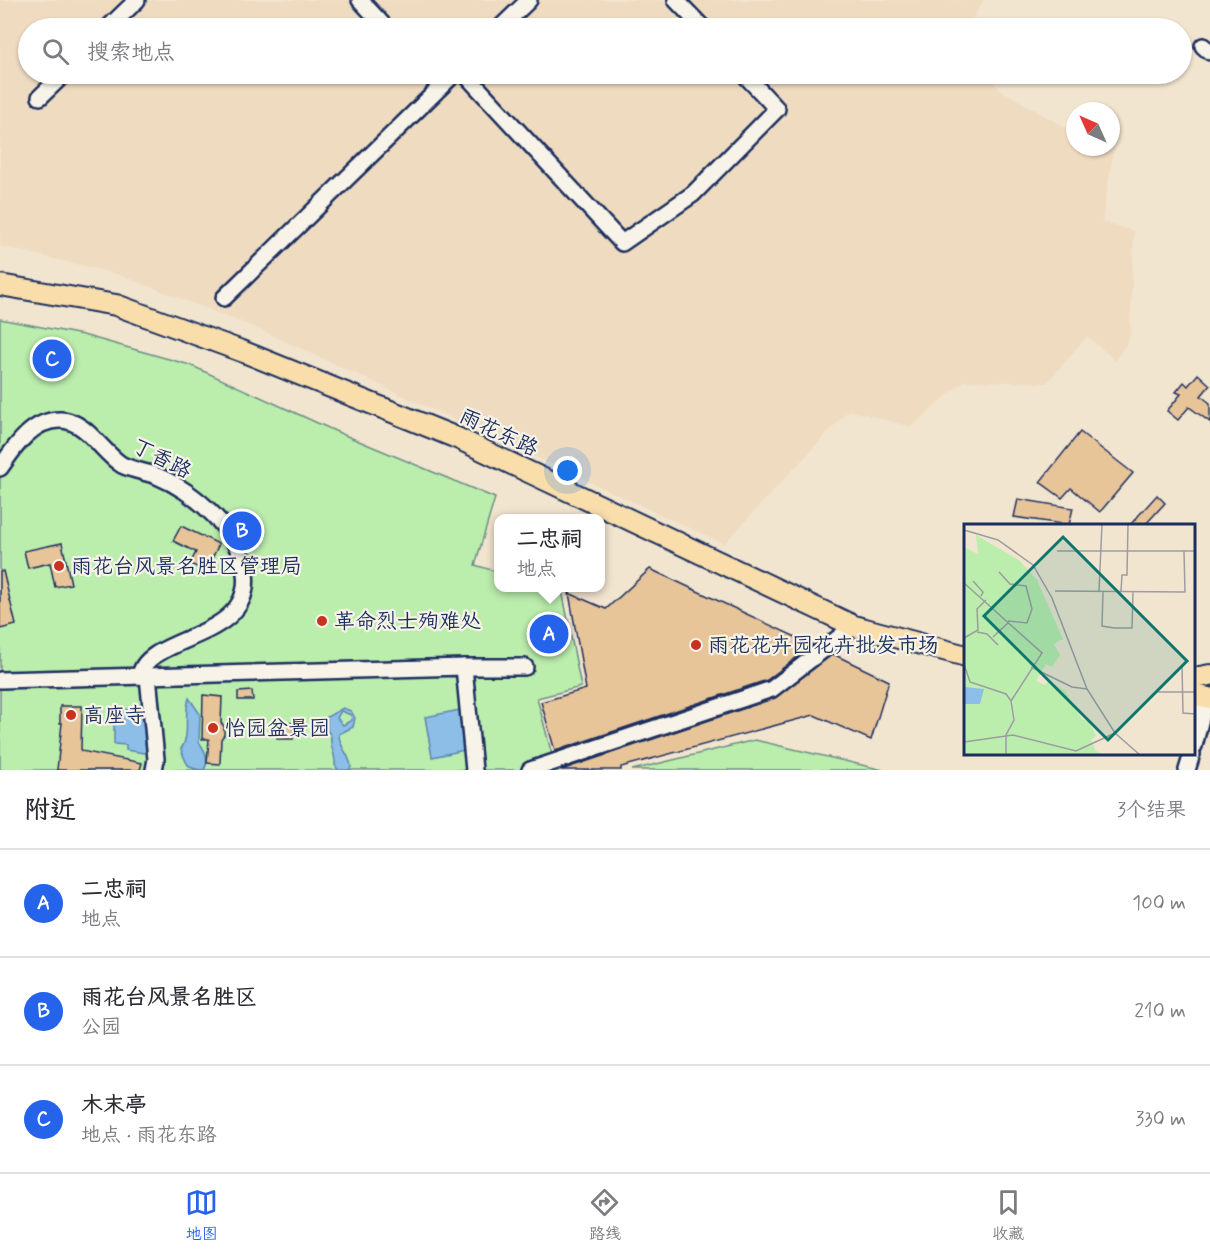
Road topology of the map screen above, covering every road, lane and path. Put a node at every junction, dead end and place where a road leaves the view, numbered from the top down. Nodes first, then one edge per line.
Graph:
1 (137, 0) edge
2 (360, 0) edge
3 (529, 0) edge
4 (676, 0) edge
5 (118, 18) edge
6 (377, 18) edge
7 (510, 18) edge
8 (693, 18) edge
9 (54, 84) edge
10 (442, 84) edge
11 (474, 84) edge
12 (753, 84) edge
13 (440, 86) joint
14 (40, 97) dead end
15 (0, 285) edge
16 (224, 298) dead end
17 (0, 468) edge
18 (854, 626) junction
19 (964, 655) edge
20 (464, 667) junction
21 (525, 667) dead end
22 (1210, 675) edge
23 (144, 676) junction
24 (1195, 678) edge
25 (0, 680) edge
26 (1203, 697) edge
27 (1195, 741) edge
28 (1191, 755) edge
29 (154, 770) edge
30 (474, 770) edge
31 (530, 770) edge
32 (1187, 770) edge

1 - 5 street
2 - 6 street
3 - 7 street
4 - 8 street
9 - 14 street
10 - 13 street
11 - 12 street
13 - 16 street
15 - 18 main road, 雨花东路
17 - 23 street, 丁香路
18 - 19 main road, 雨花东路
18 - 31 street
20 - 21 street
20 - 23 street
20 - 30 street
22 - 24 main road
23 - 25 street
23 - 29 street
26 - 27 street
28 - 32 street

